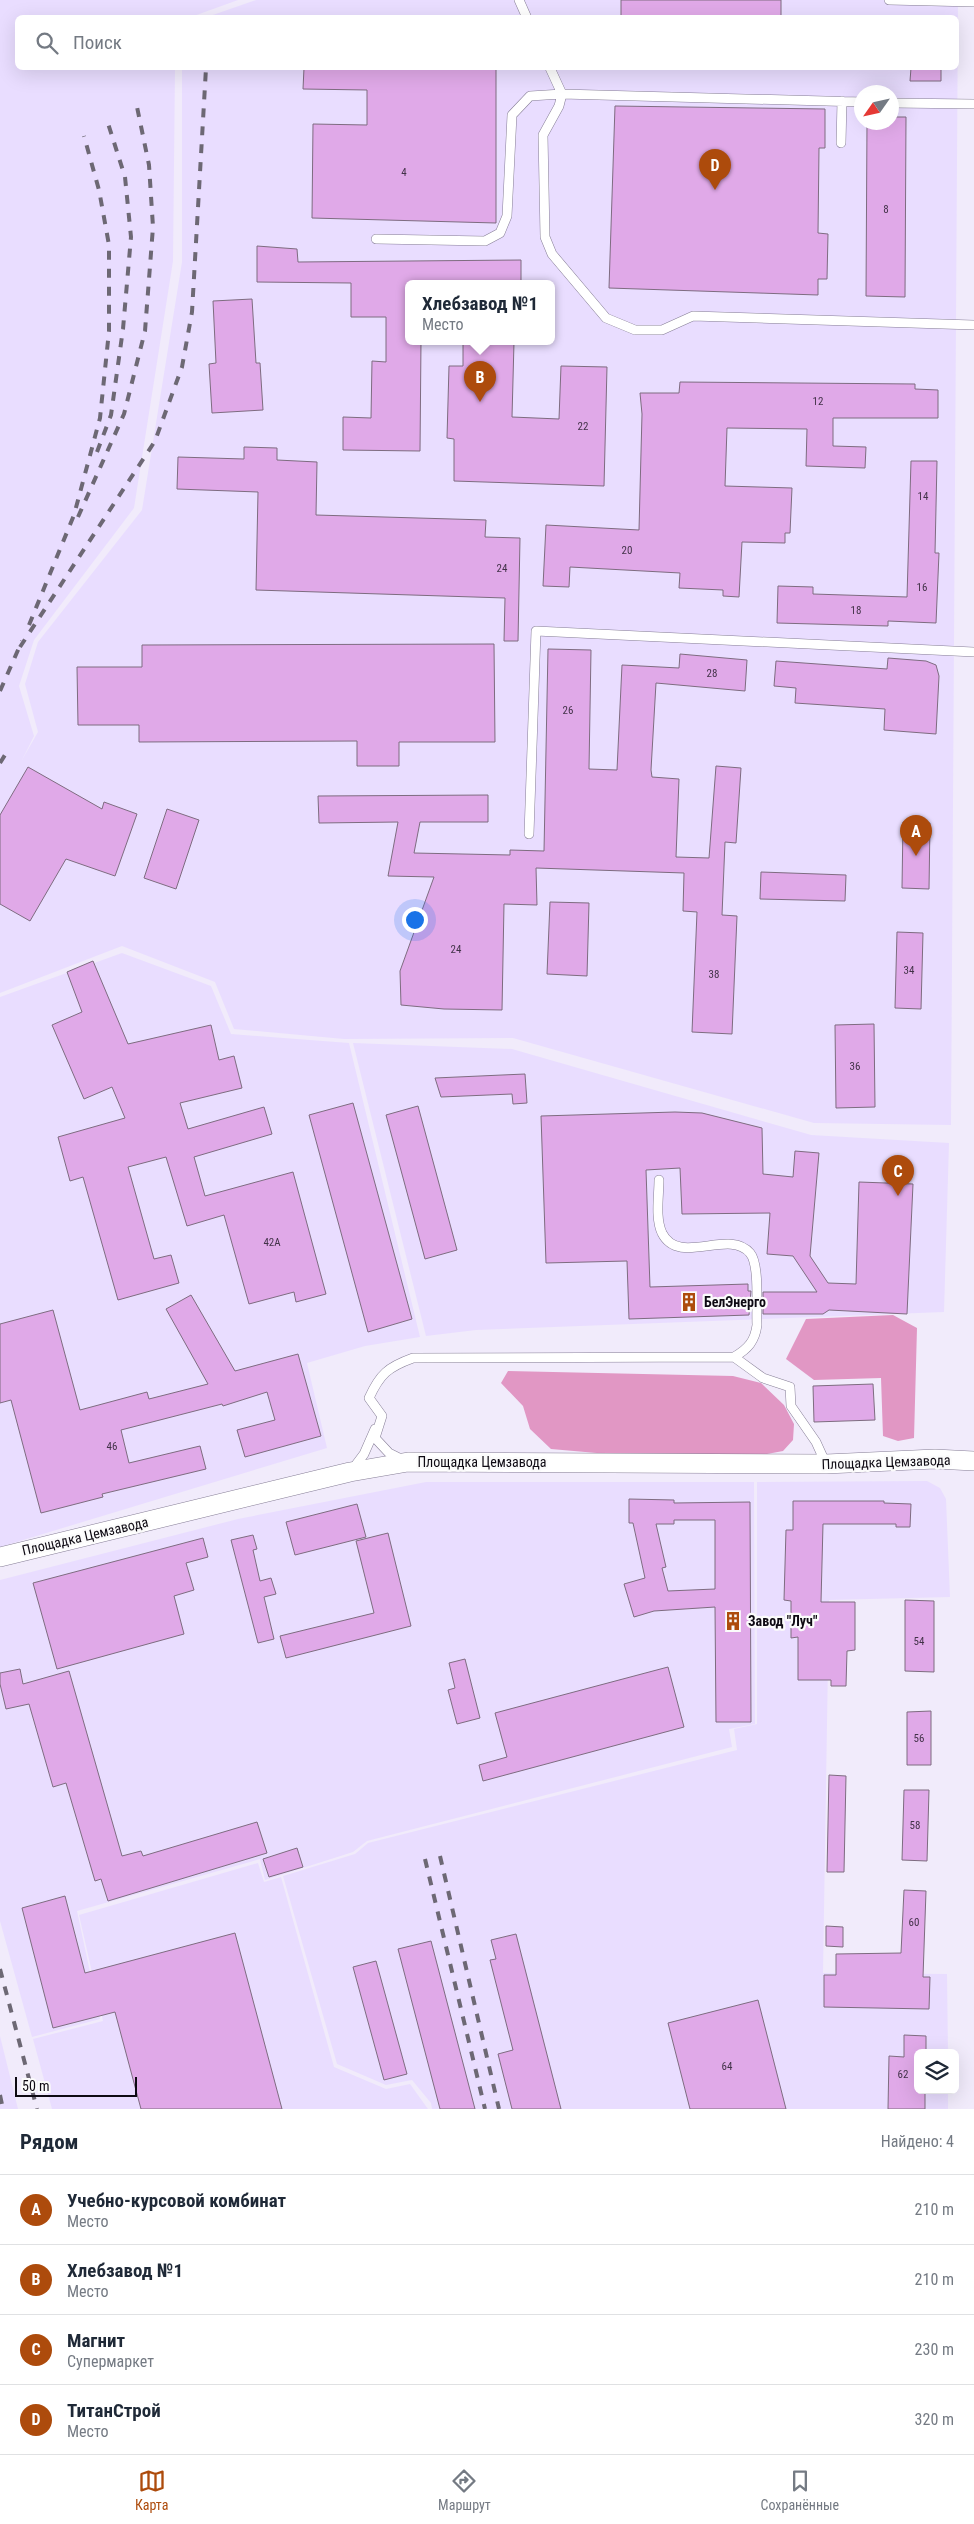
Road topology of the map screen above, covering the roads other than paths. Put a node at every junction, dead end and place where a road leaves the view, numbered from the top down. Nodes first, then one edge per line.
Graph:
1 (519, 0) edge
2 (889, 0) edge
3 (974, 2) edge
4 (526, 15) edge
5 (551, 70) edge
6 (562, 94) junction
7 (842, 101) junction
8 (854, 102) edge
9 (899, 102) edge
10 (974, 104) edge
11 (841, 143) dead end
12 (376, 239) dead end
13 (974, 325) edge
14 (974, 652) edge
15 (529, 834) dead end
16 (658, 1180) dead end
17 (734, 1357) junction
18 (382, 1416) junction
19 (974, 1460) edge
20 (408, 1462) junction
21 (826, 1464) junction
22 (350, 1472) junction
23 (0, 1557) edge

1 - 4 lane
2 - 3 lane
5 - 6 lane
6 - 7 lane
6 - 12 lane
6 - 13 lane
7 - 8 lane
7 - 11 lane
9 - 10 lane
14 - 15 lane
16 - 17 lane
17 - 18 lane
17 - 21 lane
18 - 20 lane
18 - 22 lane
19 - 21 street, Площадка Цемзавода
20 - 21 street, Площадка Цемзавода
20 - 22 street, Площадка Цемзавода
22 - 23 street, Площадка Цемзавода

